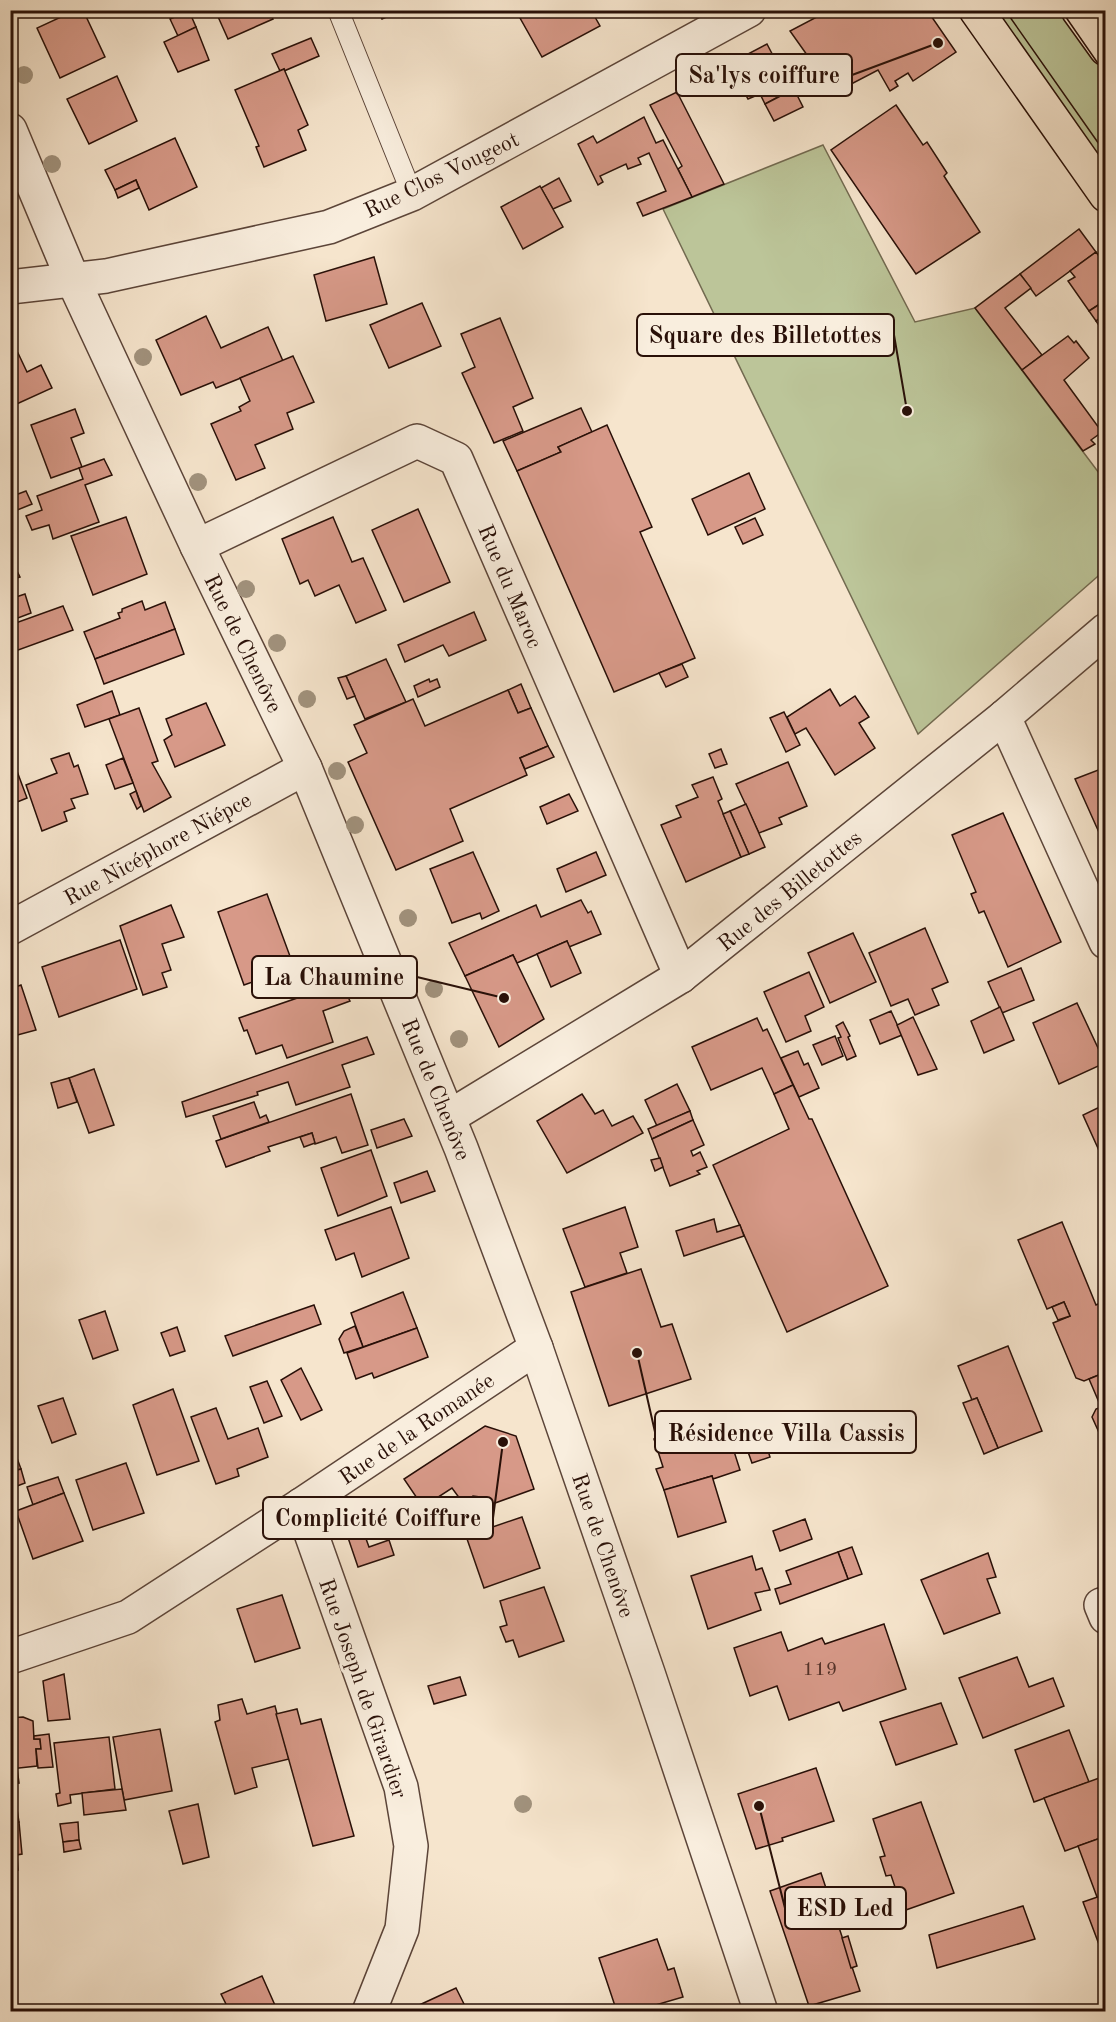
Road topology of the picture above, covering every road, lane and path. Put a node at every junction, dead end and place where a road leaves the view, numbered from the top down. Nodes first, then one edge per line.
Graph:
1 (338, 10) edge
2 (749, 10) edge
3 (976, 10) edge
4 (1080, 10) edge
5 (1106, 27) edge
6 (1106, 49) edge
7 (10, 130) edge
8 (412, 194) junction
9 (1106, 195) edge
10 (73, 280) junction
11 (10, 286) edge
12 (197, 546) junction
13 (1106, 630) edge
14 (1004, 717) junction
15 (305, 768) junction
16 (10, 928) edge
17 (1106, 942) edge
18 (681, 976) junction
19 (449, 1117) junction
20 (536, 1348) junction
21 (301, 1505) junction
22 (10, 1657) edge
23 (369, 2012) edge
24 (761, 2012) edge

1 - 8 lane
2 - 8 street, Rue Clos Vougeot
3 - 9 main road
4 - 5 street
4 - 6 main road
7 - 10 street, Rue de Chenôve
8 - 10 street, Rue Clos Vougeot
10 - 11 street, Rue Clos Vougeot
10 - 12 street, Rue de Chenôve
12 - 15 street, Rue de Chenôve
12 - 18 street, Rue du Maroc
13 - 14 street, Rue des Billetottes
14 - 17 street
14 - 18 street, Rue des Billetottes
15 - 16 street, Rue Nicéphore Niépce
15 - 19 street, Rue de Chenôve
18 - 19 street, Rue des Billetottes
19 - 20 street, Rue de Chenôve
20 - 21 street, Rue de la Romanée
20 - 24 street, Rue de Chenôve
21 - 22 street, Rue de la Romanée
21 - 23 street, Rue Joseph de Girardier

